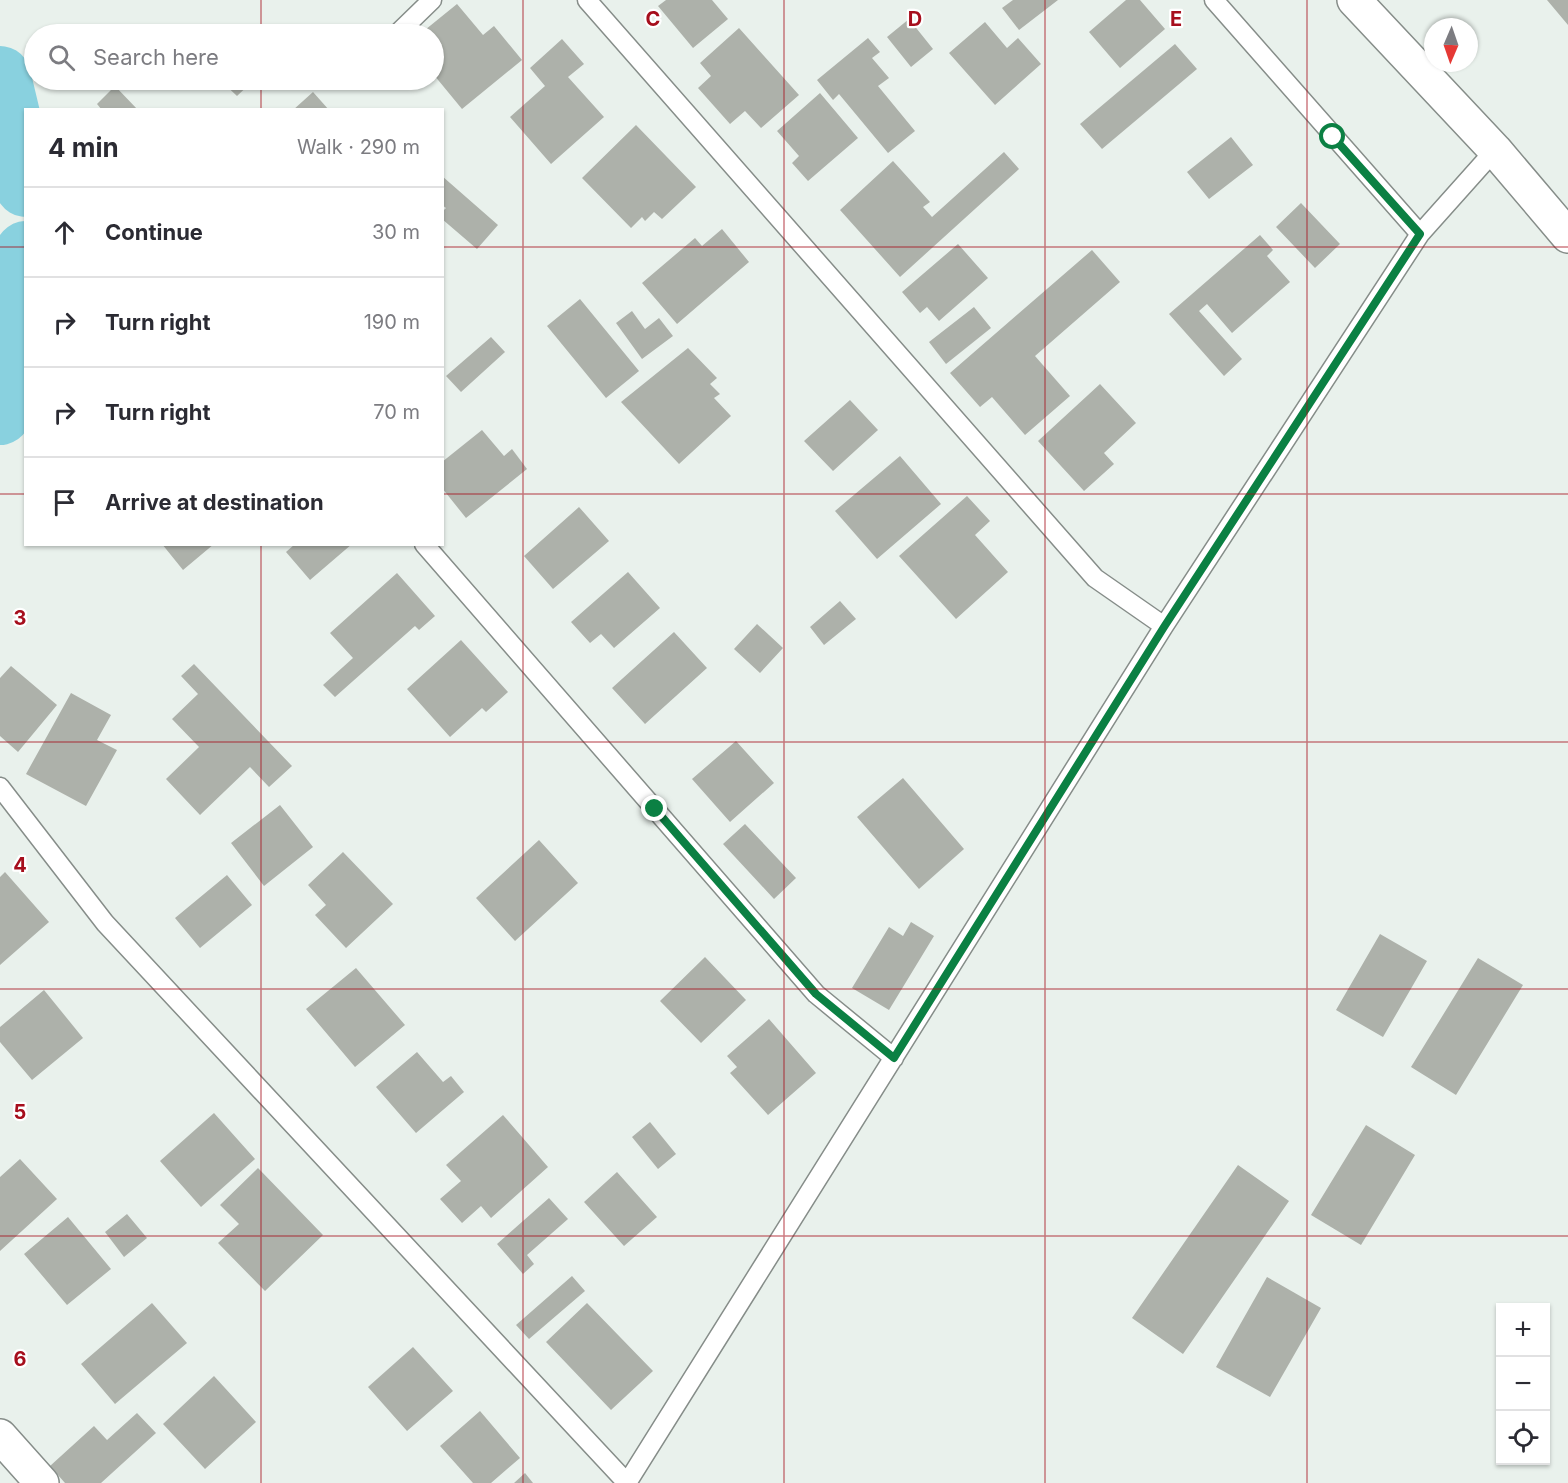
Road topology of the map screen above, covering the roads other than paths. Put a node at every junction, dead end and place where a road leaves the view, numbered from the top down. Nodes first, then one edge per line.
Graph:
1 (432, 0) edge
2 (587, 0) edge
3 (1214, 0) edge
4 (1354, 0) edge
5 (407, 24) edge
6 (1495, 150) junction
7 (1420, 234) junction
8 (1568, 236) edge
9 (425, 546) edge
10 (1164, 627) junction
11 (0, 787) edge
12 (894, 1058) junction
13 (0, 1436) edge
14 (42, 1483) edge

1 - 5 lane
2 - 10 lane
3 - 7 lane
4 - 6 main road
6 - 7 lane
6 - 8 main road
7 - 10 lane
9 - 12 lane
10 - 12 lane
11 - 12 lane
13 - 14 main road

